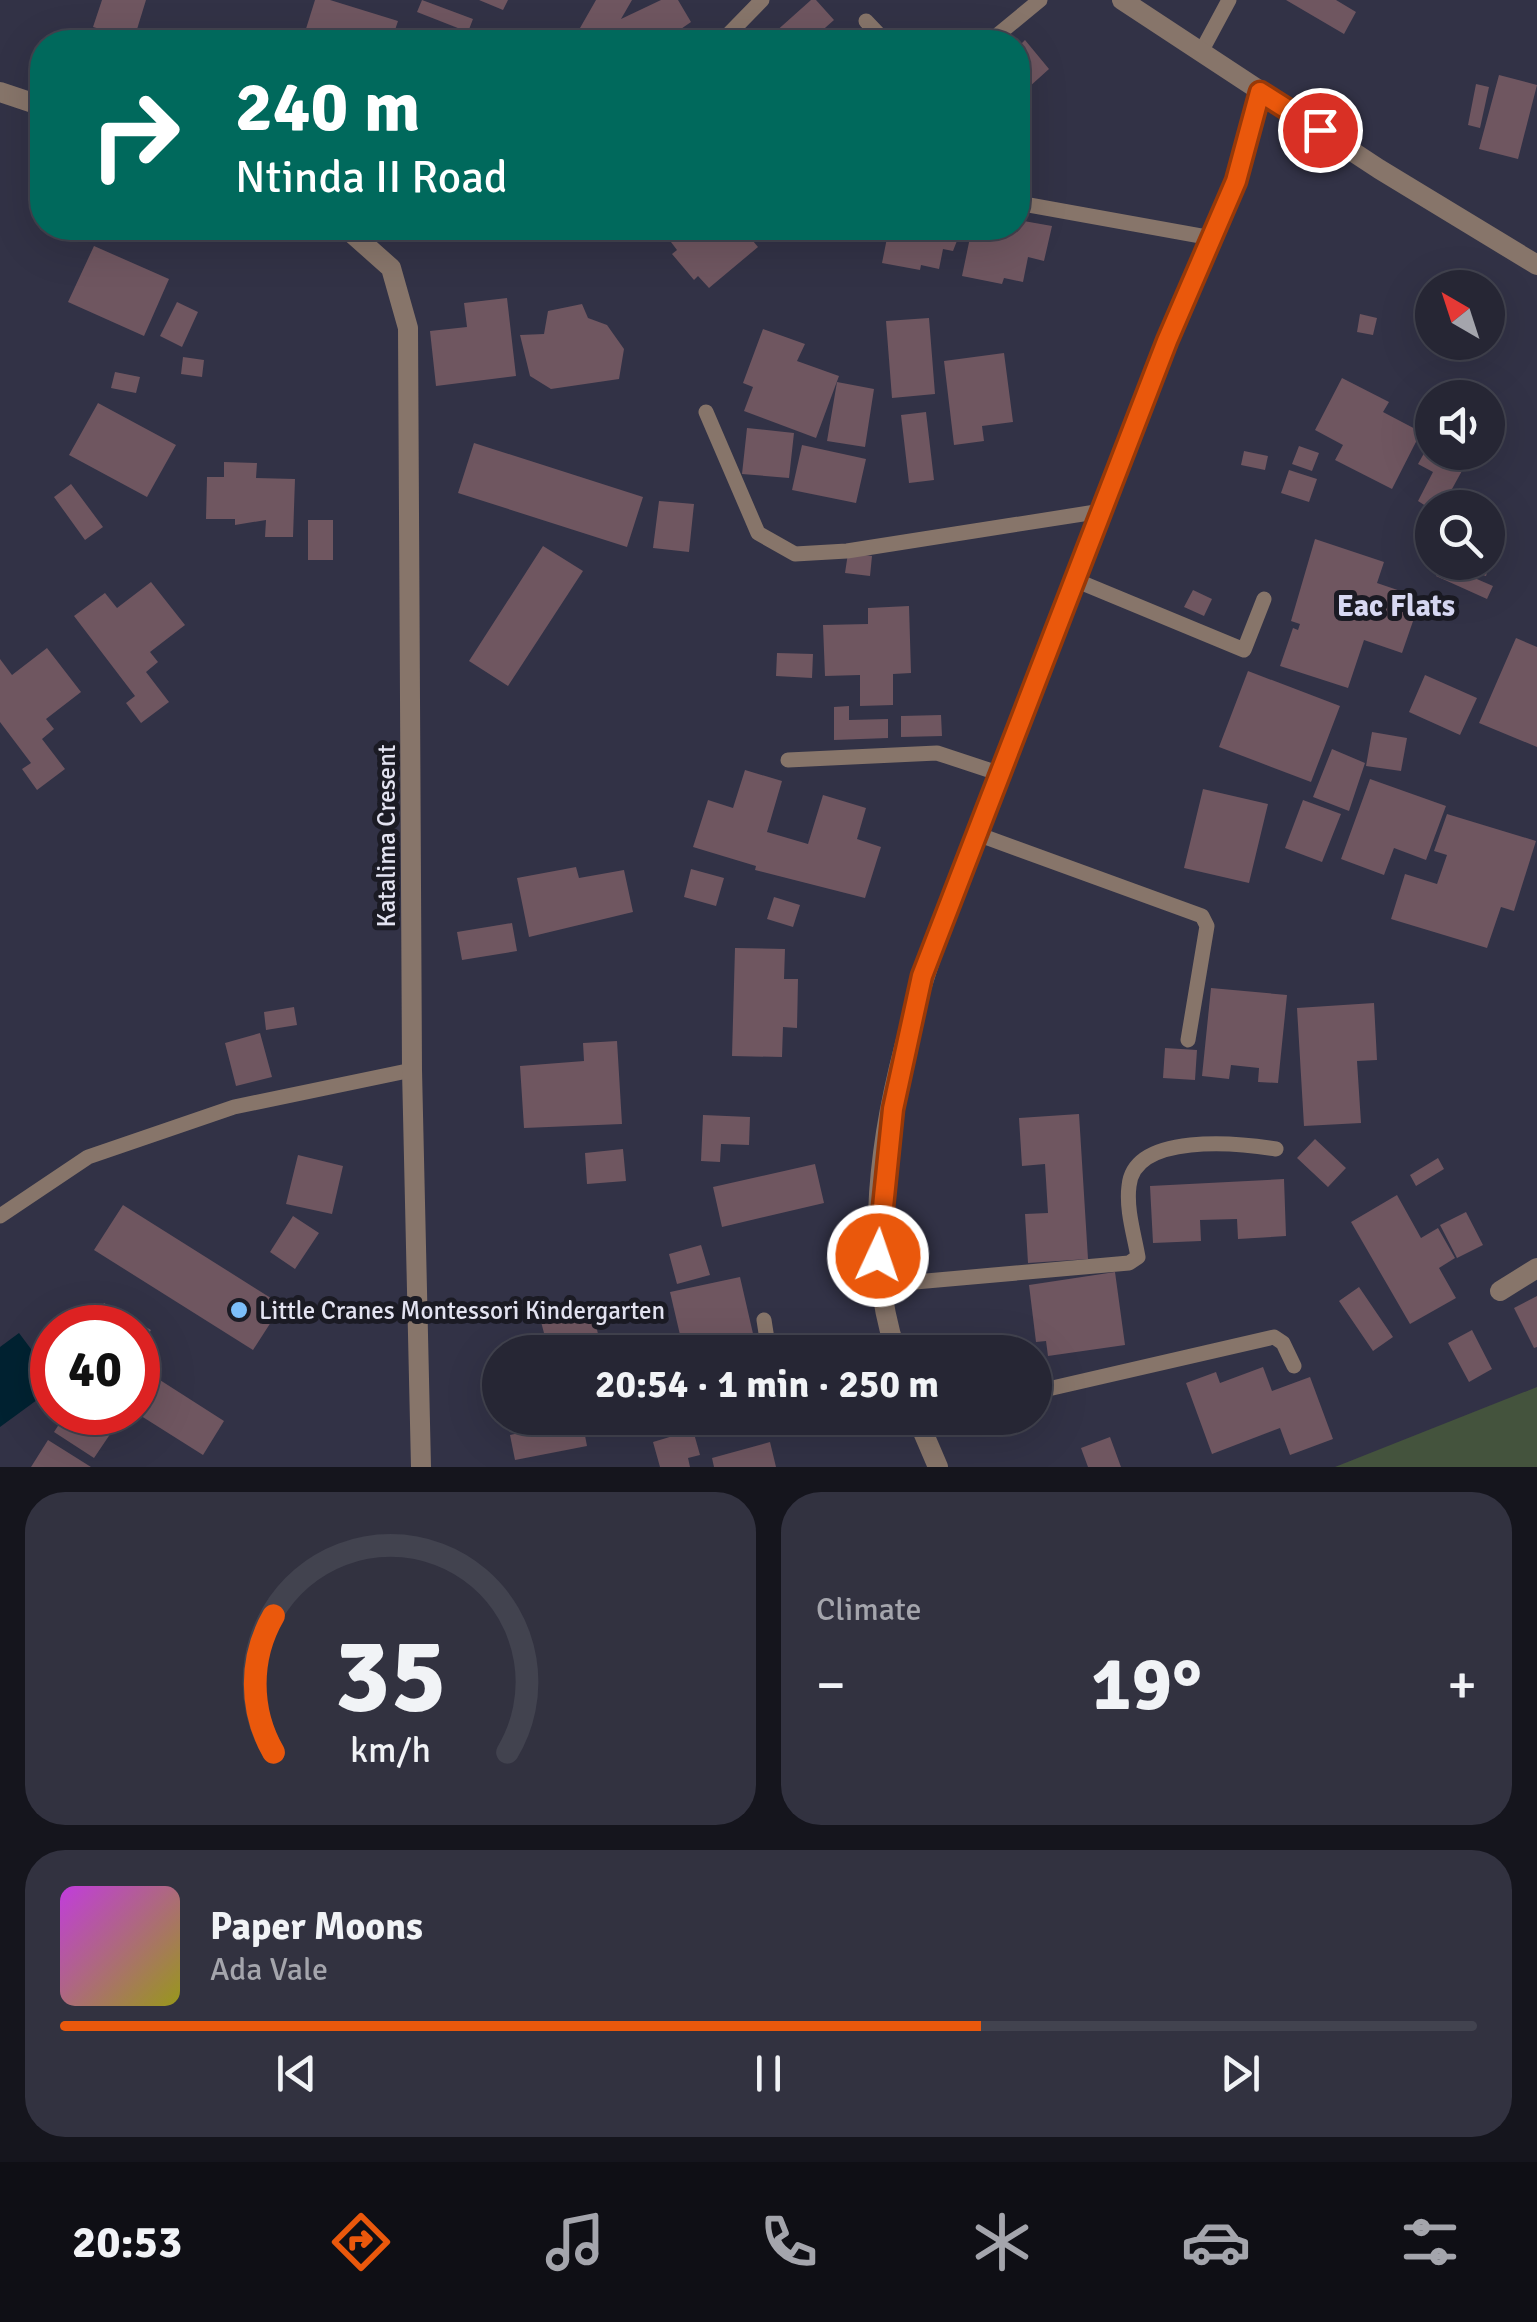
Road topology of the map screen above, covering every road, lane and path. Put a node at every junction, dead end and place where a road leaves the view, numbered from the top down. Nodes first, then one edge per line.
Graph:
1 (762, 0) edge
2 (1040, 0) edge
3 (1122, 0) edge
4 (1229, 0) edge
5 (866, 20) dead end
6 (733, 30) edge
7 (875, 30) edge
8 (1004, 30) edge
9 (1201, 52) junction
10 (0, 92) edge
11 (1260, 92) junction
12 (30, 102) edge
13 (1030, 204) edge
14 (1212, 238) junction
15 (360, 240) edge
16 (1537, 265) edge
17 (706, 412) dead end
18 (1102, 511) junction
19 (1075, 580) junction
20 (1264, 599) dead end
21 (788, 760) dead end
22 (1001, 774) junction
23 (978, 834) junction
24 (1188, 1040) dead end
25 (412, 1070) junction
26 (1276, 1149) dead end
27 (0, 1216) edge
28 (1537, 1268) edge
29 (881, 1285) junction
30 (1500, 1291) dead end
31 (764, 1320) dead end
32 (766, 1335) edge
33 (891, 1335) edge
34 (1294, 1366) dead end
35 (1052, 1388) edge
36 (925, 1435) edge
37 (421, 1467) edge
38 (938, 1467) edge

1 - 6 lane
2 - 8 lane
3 - 9 street
4 - 9 lane
5 - 7 lane
9 - 11 street
10 - 12 street
11 - 14 street
11 - 16 street
13 - 14 lane
14 - 18 street
15 - 25 street, Katalima Cresent
17 - 18 lane
18 - 19 street
19 - 20 lane
19 - 22 street
21 - 22 lane
22 - 23 street
23 - 24 lane
23 - 29 street
25 - 27 lane
25 - 37 street, Katalima Cresent
26 - 29 lane
28 - 30 street
29 - 33 street
31 - 32 lane
34 - 35 lane
36 - 38 street

